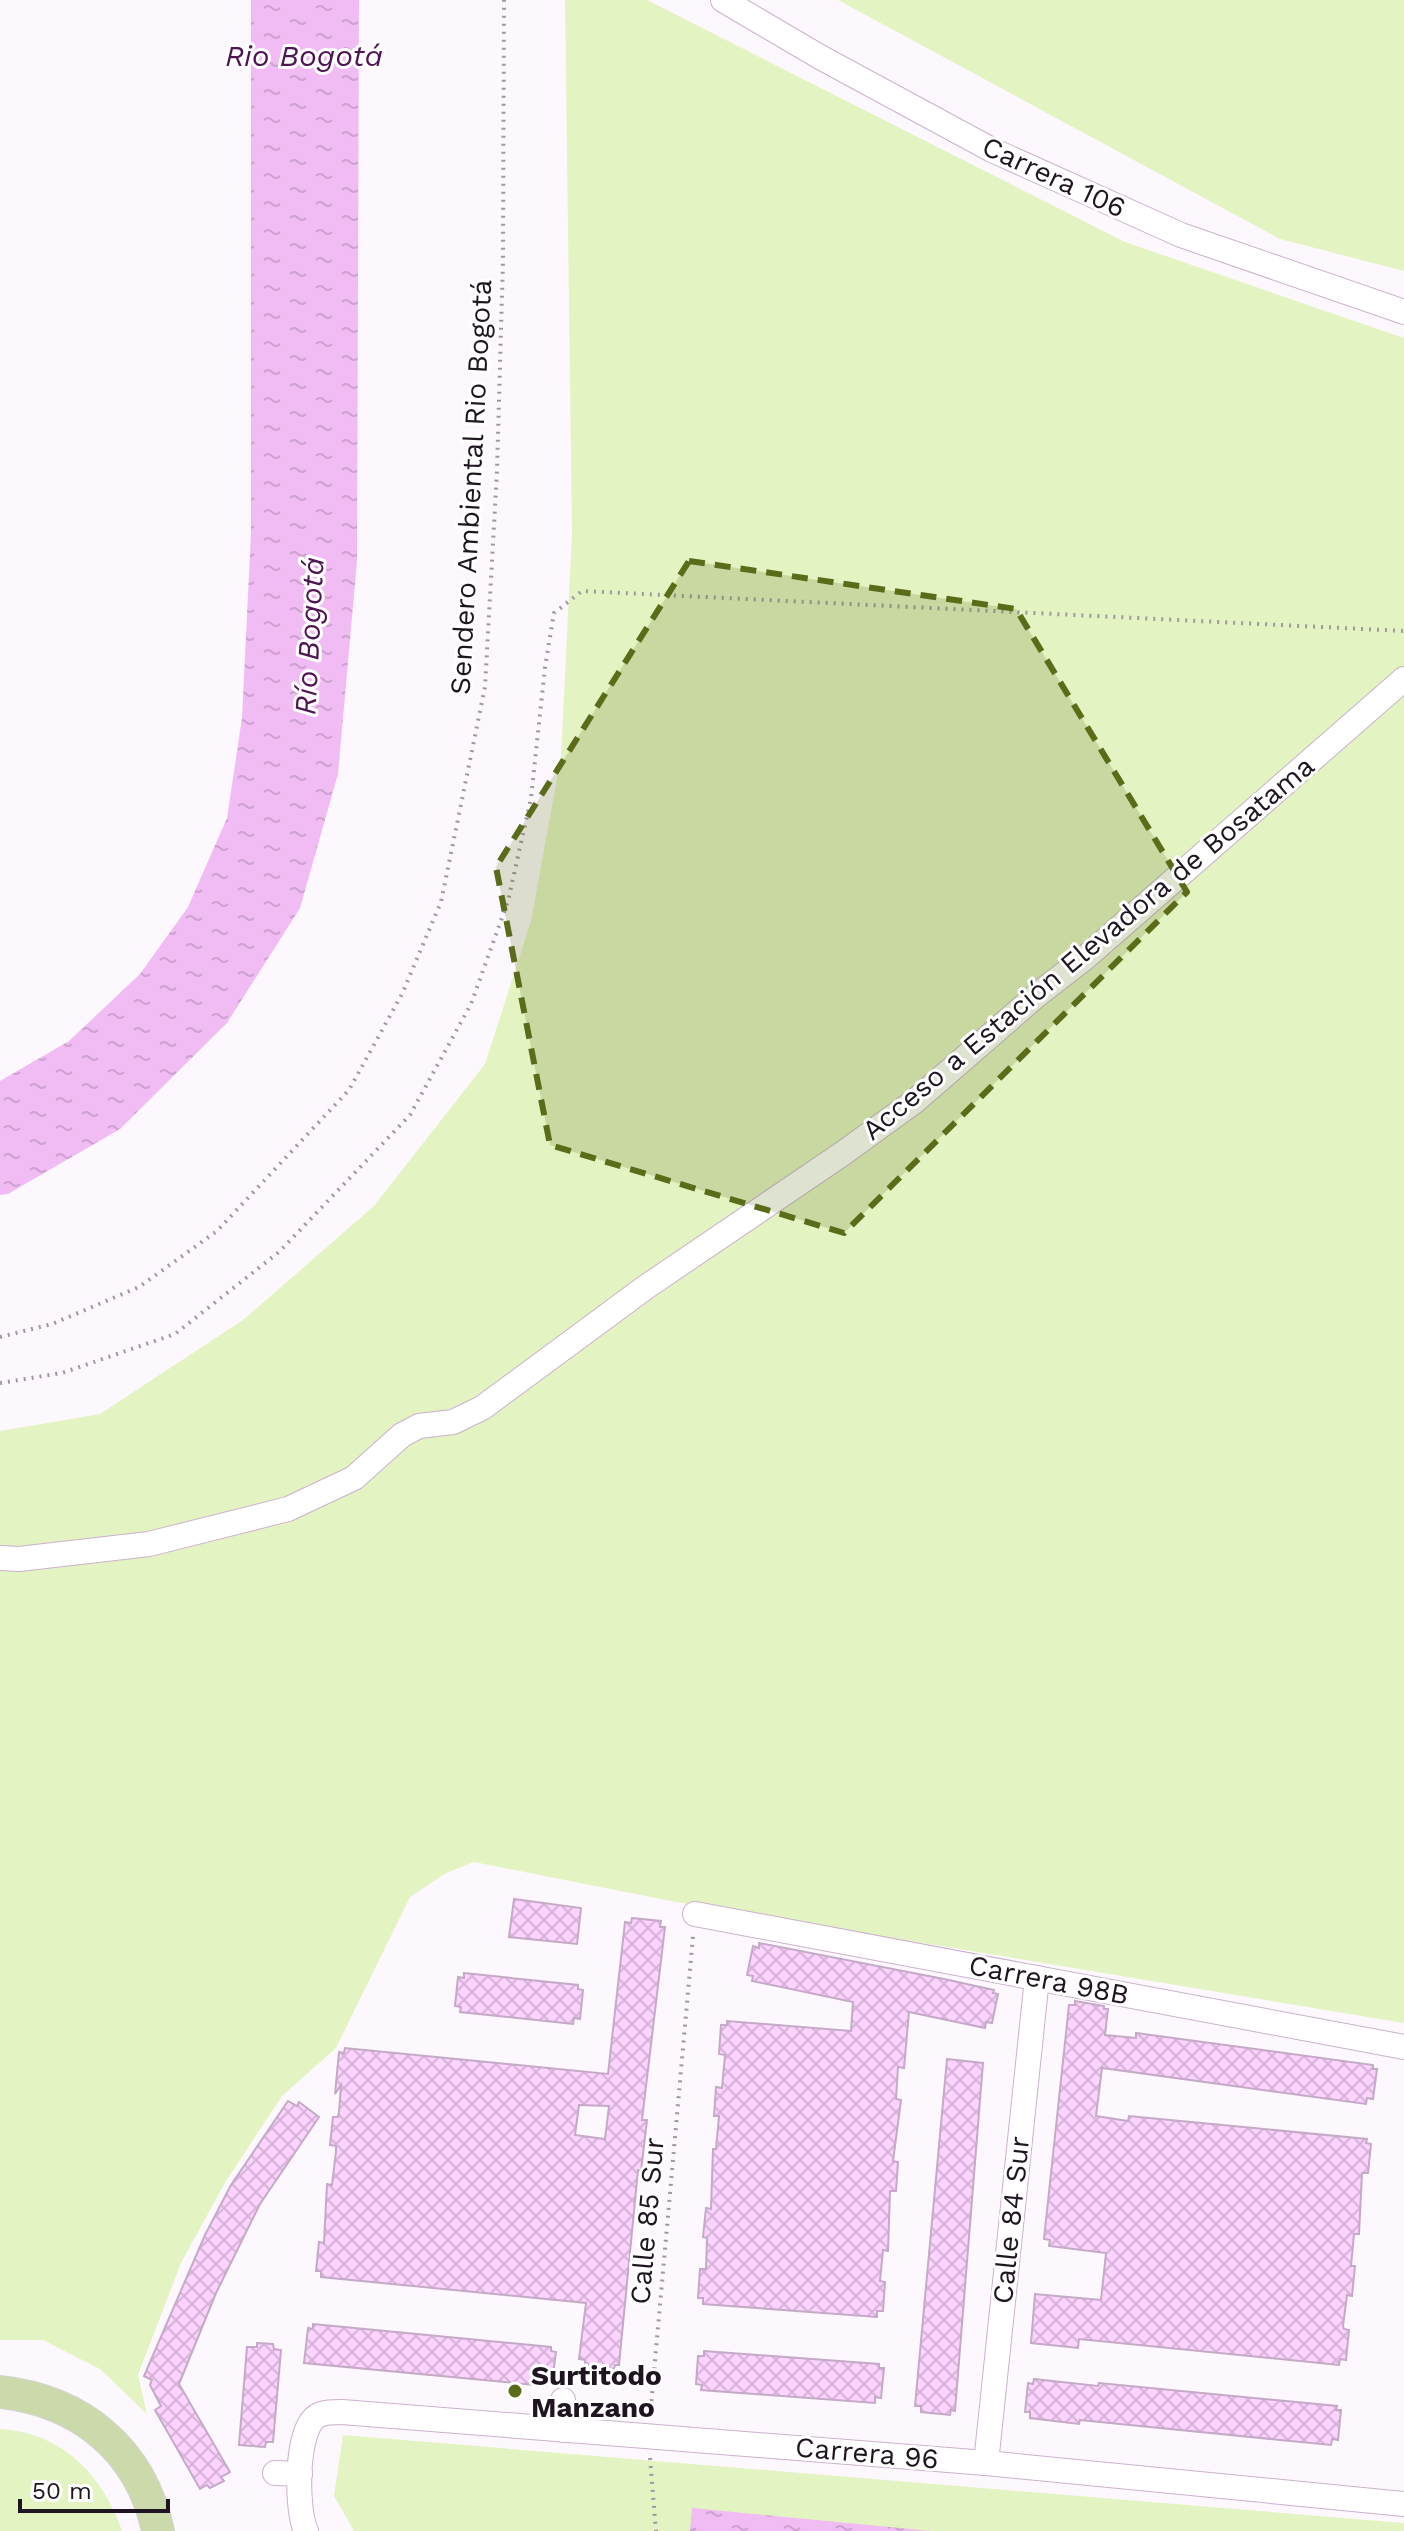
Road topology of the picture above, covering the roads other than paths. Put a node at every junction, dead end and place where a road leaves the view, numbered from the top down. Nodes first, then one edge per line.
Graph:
1 (723, 0) edge
2 (1404, 312) edge
3 (1404, 679) edge
4 (0, 1558) edge
5 (695, 1914) road end
6 (1037, 1978) junction
7 (1404, 2047) edge
8 (0, 2392) edge
9 (563, 2400) dead end
10 (564, 2430) junction
11 (986, 2463) junction
12 (275, 2473) dead end
13 (300, 2474) junction
14 (148, 2497) junction
15 (1404, 2504) edge
16 (158, 2531) edge
17 (182, 2531) edge
18 (306, 2531) edge

1 - 2 street, Carrera 106
3 - 4 street, Acceso a Estación Elevadora de Bosatama
5 - 6 street, Carrera 98B
6 - 7 street, Carrera 98B
6 - 11 street, Calle 84 Sur
8 - 14 main road
9 - 10 street
10 - 11 street, Carrera 96
10 - 13 street, Carrera 96
11 - 15 street, Carrera 96
12 - 13 street
13 - 18 street
14 - 16 main road
14 - 17 main road

